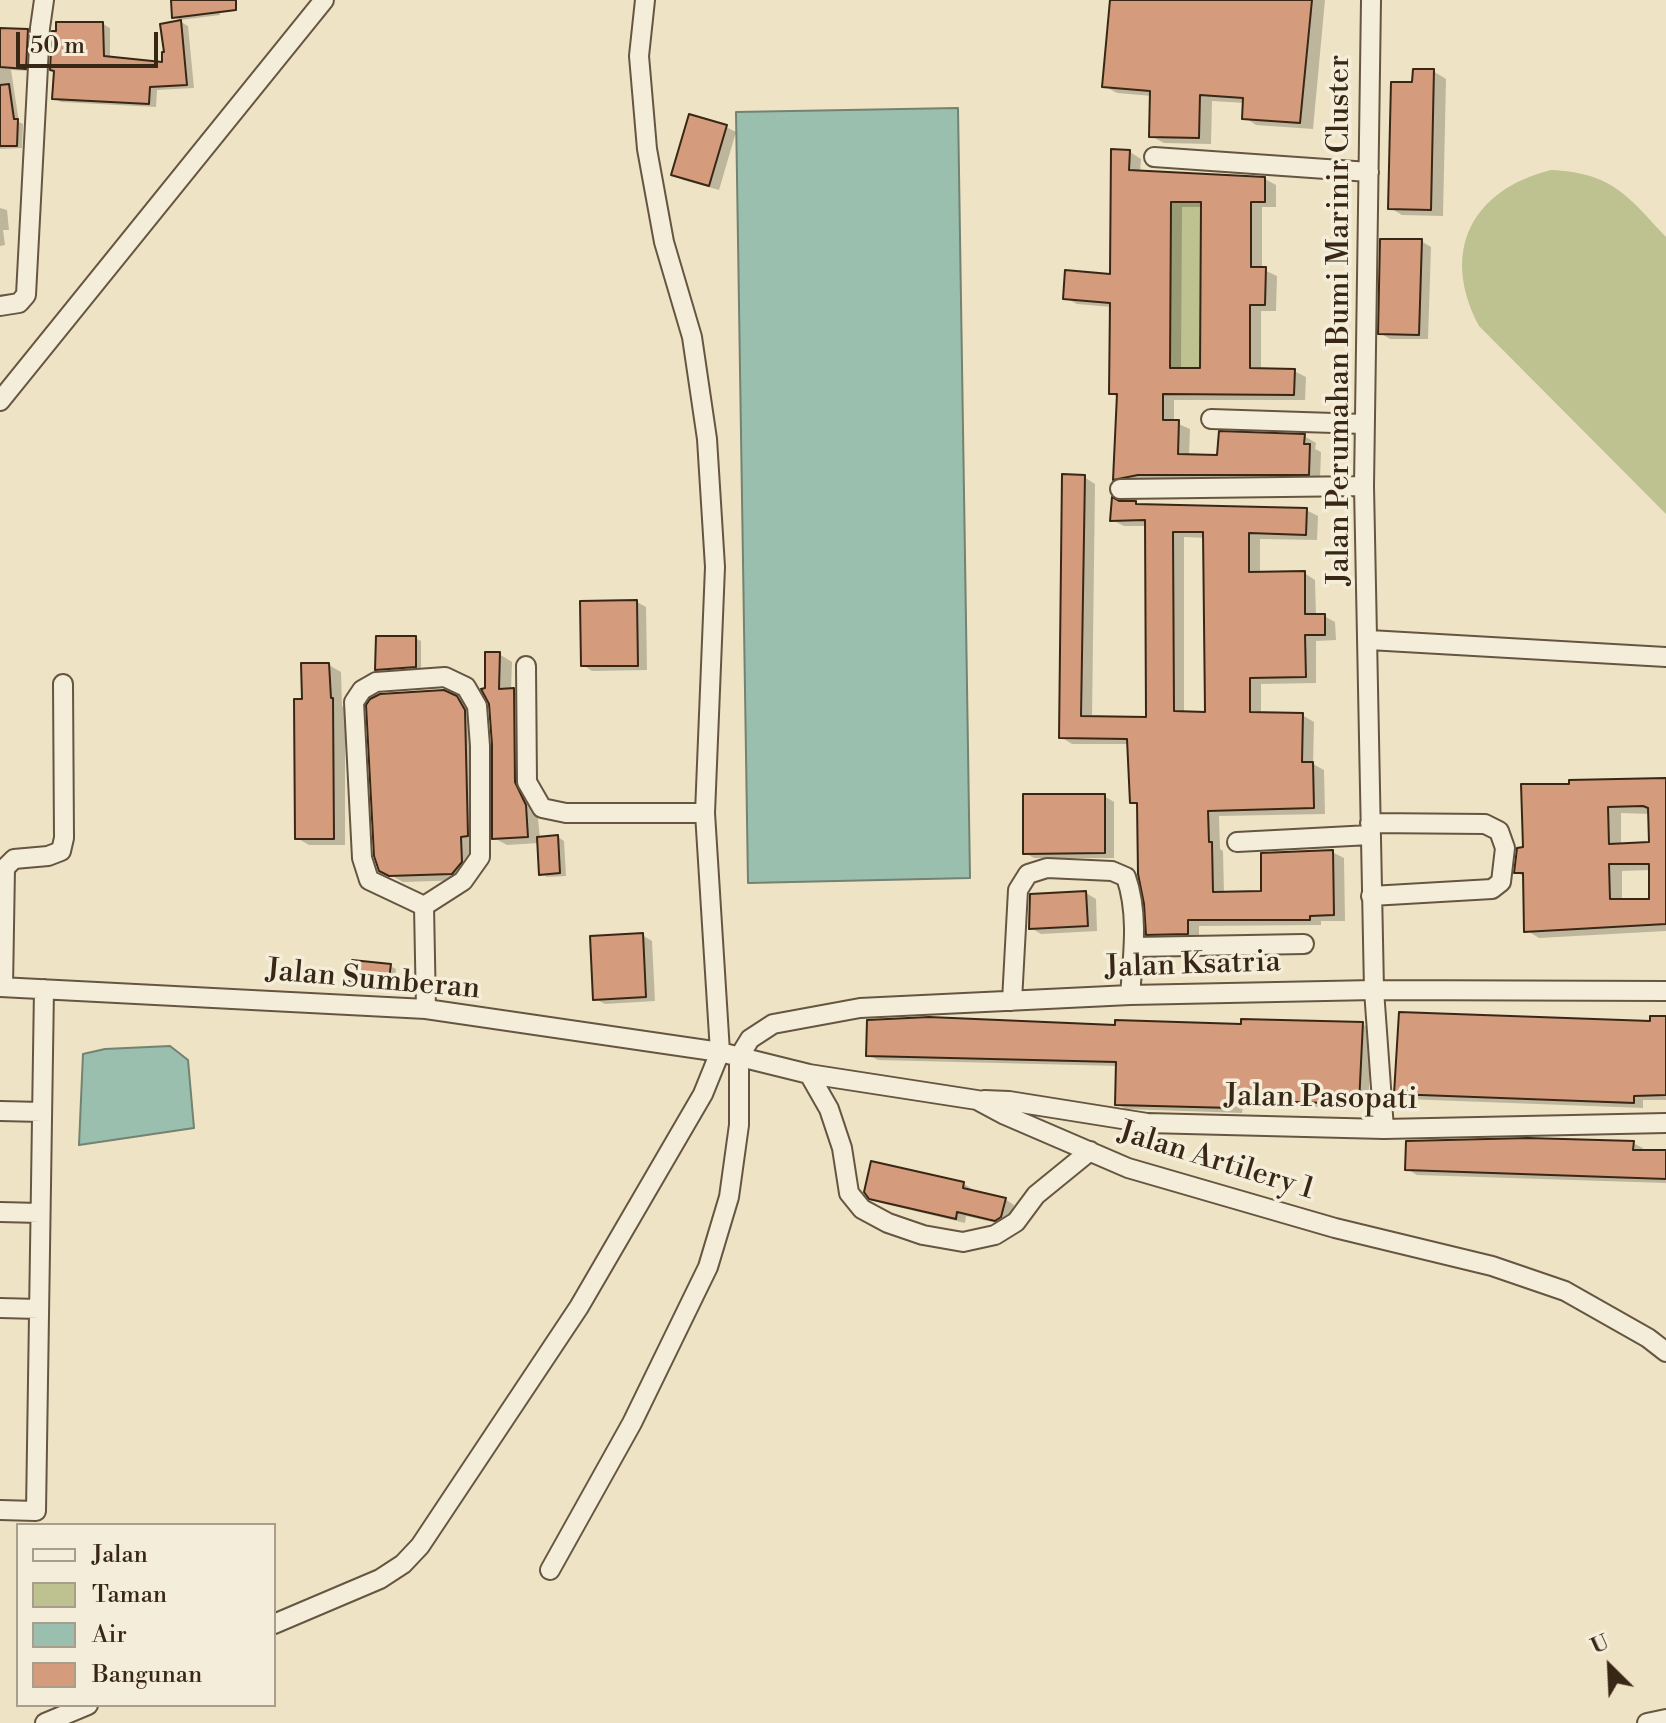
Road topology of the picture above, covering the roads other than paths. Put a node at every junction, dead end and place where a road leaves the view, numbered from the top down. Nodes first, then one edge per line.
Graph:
1 (44, 0) edge
2 (324, 0) edge
3 (645, 0) edge
4 (1371, 0) edge
5 (1154, 157) dead end
6 (1369, 172) junction
7 (0, 306) edge
8 (0, 401) edge
9 (1211, 419) dead end
10 (1364, 424) junction
11 (1364, 486) junction
12 (1120, 489) dead end
13 (1369, 640) junction
14 (1666, 657) edge
15 (526, 666) dead end
16 (63, 684) dead end
17 (705, 813) junction
18 (1370, 829) junction
19 (1237, 842) dead end
20 (1371, 896) junction
21 (424, 906) junction
22 (1304, 944) dead end
23 (1134, 947) junction
24 (2, 987) edge
25 (44, 989) junction
26 (1374, 990) junction
27 (1666, 991) edge
28 (1130, 995) junction
29 (1012, 1001) junction
30 (426, 1009) junction
31 (720, 1052) junction
32 (739, 1057) junction
33 (809, 1074) junction
34 (977, 1100) junction
35 (0, 1111) edge
36 (42, 1112) junction
37 (1666, 1123) edge
38 (1384, 1129) junction
39 (1090, 1151) junction
40 (0, 1212) edge
41 (40, 1213) junction
42 (0, 1308) edge
43 (39, 1309) junction
44 (1666, 1352) edge
45 (0, 1510) edge
46 (550, 1570) dead end
47 (276, 1623) edge
48 (83, 1707) edge
49 (1666, 1719) edge
50 (45, 1723) edge
51 (1647, 1723) edge

1 - 7 street
2 - 8 street
3 - 17 street
4 - 6 street, Jalan Perumahan Bumi Marinir Cluster
5 - 6 street
6 - 10 street, Jalan Perumahan Bumi Marinir Cluster
9 - 10 street
10 - 11 street, Jalan Perumahan Bumi Marinir Cluster
11 - 12 street
11 - 13 street, Jalan Perumahan Bumi Marinir Cluster
13 - 14 street
13 - 18 street, Jalan Perumahan Bumi Marinir Cluster
15 - 17 street
16 - 24 street
17 - 31 street
18 - 19 street
18 - 20 street, Jalan Perumahan Bumi Marinir Cluster
18 - 20 street
20 - 26 street, Jalan Perumahan Bumi Marinir Cluster
21 - 21 street
21 - 30 street
22 - 23 street
23 - 28 street
23 - 29 street
24 - 25 street, Jalan Sumberan
25 - 30 street, Jalan Sumberan
25 - 36 street
26 - 27 street, Jalan Ksatria
26 - 28 street, Jalan Ksatria
26 - 38 street, Jalan Perumahan Bumi Marinir Cluster
28 - 29 street, Jalan Ksatria
29 - 32 street, Jalan Ksatria
30 - 31 street, Jalan Sumberan
31 - 32 street, Jalan Sumberan
31 - 47 street
32 - 33 street, Jalan Artilery 1
32 - 46 street
33 - 34 street, Jalan Artilery 1
33 - 39 street
34 - 38 street, Jalan Pasopati
34 - 39 street, Jalan Artilery 1
35 - 36 street
36 - 41 street
37 - 38 street, Jalan Pasopati
39 - 44 street, Jalan Artilery 1
40 - 41 street
41 - 43 street
42 - 43 street
43 - 45 street
48 - 50 street
49 - 51 street

